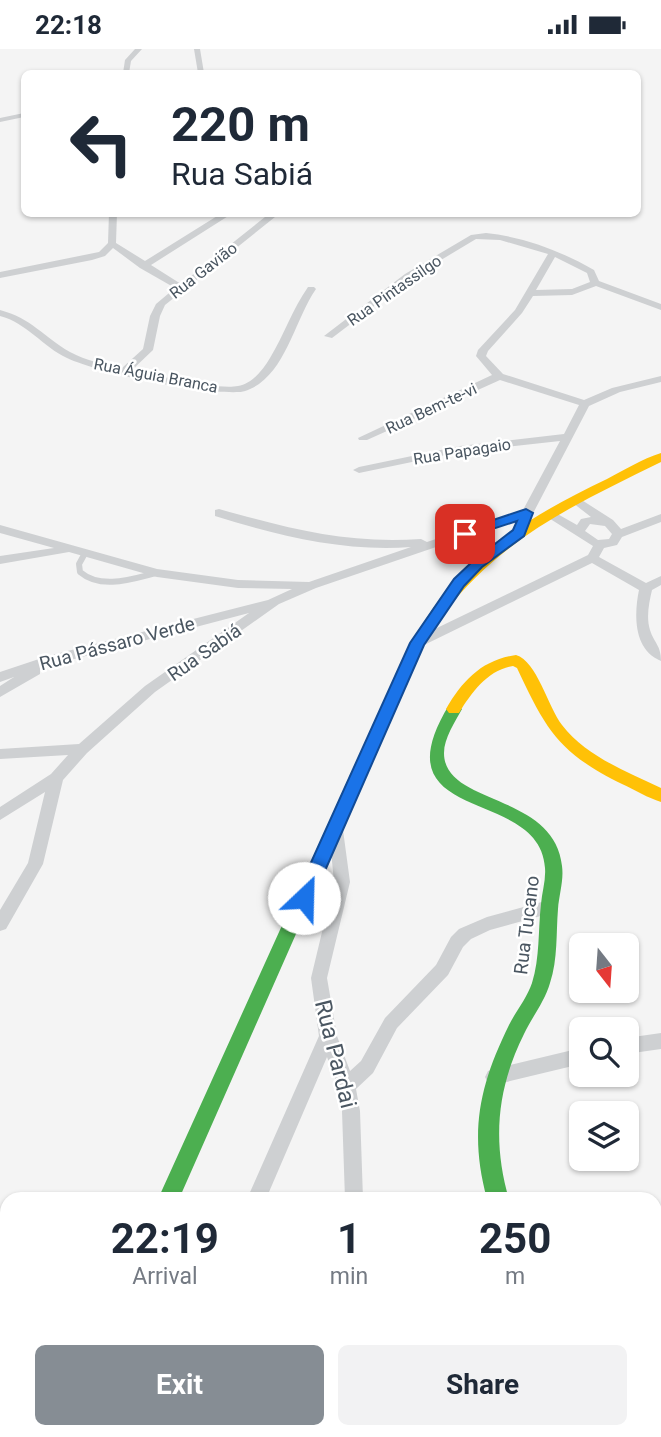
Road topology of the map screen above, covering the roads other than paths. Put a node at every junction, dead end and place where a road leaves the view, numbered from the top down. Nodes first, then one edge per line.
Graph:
1 (139, 49) edge
2 (197, 49) edge
3 (126, 70) edge
4 (200, 70) edge
5 (21, 116) edge
6 (0, 120) edge
7 (112, 217) edge
8 (223, 217) edge
9 (271, 217) edge
10 (112, 244) junction
11 (552, 255) junction
12 (143, 266) junction
13 (0, 275) edge
14 (595, 283) junction
15 (179, 287) junction
16 (311, 289) dead end
17 (531, 293) junction
18 (661, 307) edge
19 (0, 313) edge
20 (329, 336) dead end
21 (125, 371) junction
22 (499, 376) junction
23 (661, 379) edge
24 (585, 404) junction
25 (567, 437) junction
26 (363, 438) dead end
27 (661, 457) edge
28 (359, 470) dead end
29 (577, 501) junction
30 (219, 513) dead end
31 (526, 513) junction
32 (550, 515) junction
33 (661, 518) edge
34 (602, 520) junction
35 (0, 529) edge
36 (579, 531) junction
37 (519, 533) junction
38 (618, 534) junction
39 (447, 540) junction
40 (600, 544) junction
41 (66, 550) junction
42 (84, 555) junction
43 (592, 558) junction
44 (0, 560) edge
45 (157, 573) junction
46 (661, 580) edge
47 (312, 585) junction
48 (646, 588) junction
49 (275, 601) junction
50 (417, 643) junction
51 (661, 656) edge
52 (48, 661) junction
53 (0, 677) edge
54 (0, 692) edge
55 (82, 748) junction
56 (0, 754) edge
57 (56, 778) junction
58 (661, 796) edge
59 (0, 814) edge
60 (335, 828) junction
61 (549, 907) junction
62 (0, 924) edge
63 (328, 1036) junction
64 (661, 1041) edge
65 (639, 1044) edge
66 (569, 1059) edge
67 (494, 1077) junction
68 (347, 1086) junction
69 (171, 1192) edge
70 (259, 1192) edge
71 (354, 1192) edge
72 (496, 1192) edge

1 - 3 street
2 - 4 street
5 - 6 street
7 - 10 street
8 - 12 street
9 - 15 street, Rua Gavião
10 - 12 street
10 - 13 street
11 - 14 street, Rua Pintassilgo
11 - 17 street
11 - 20 street, Rua Pintassilgo
12 - 15 street
14 - 17 street
14 - 18 street, Rua Pintassilgo
15 - 21 street, Rua Gavião
16 - 21 street, Rua Águia Branca
17 - 22 street
19 - 21 street, Rua Águia Branca
22 - 24 street
22 - 26 street, Rua Bem-te-vi
23 - 24 street
24 - 25 street
25 - 28 street, Rua Papagaio
25 - 31 street
27 - 29 main road
29 - 32 main road
29 - 34 street
30 - 39 street
31 - 37 street
31 - 39 street, Rua Sabiá
32 - 36 street
32 - 37 main road
33 - 38 street
34 - 36 street
34 - 38 street
35 - 41 street
36 - 40 street
37 - 50 main road
38 - 40 street
39 - 47 street, Rua Sabiá
40 - 43 street
41 - 42 street
41 - 44 street
42 - 45 street
42 - 45 lane
43 - 48 street
43 - 50 street
45 - 47 street
46 - 48 street
47 - 49 street, Rua Sabiá
48 - 51 street
49 - 52 street, Rua Pássaro Verde
49 - 55 street, Rua Sabiá
50 - 60 main road
52 - 53 street, Rua Pássaro Verde
52 - 54 street
55 - 56 street
55 - 57 street, Rua Sabiá
57 - 59 street
57 - 62 street, Rua Sabiá
58 - 61 main road, Rua Tucano
60 - 63 street, Rua Pardai
60 - 69 main road
61 - 67 main road, Rua Tucano
61 - 68 street
63 - 68 street, Rua Pardai
63 - 70 street
64 - 65 street
66 - 67 street
67 - 72 main road, Rua Tucano
68 - 71 street, Rua Pardai

